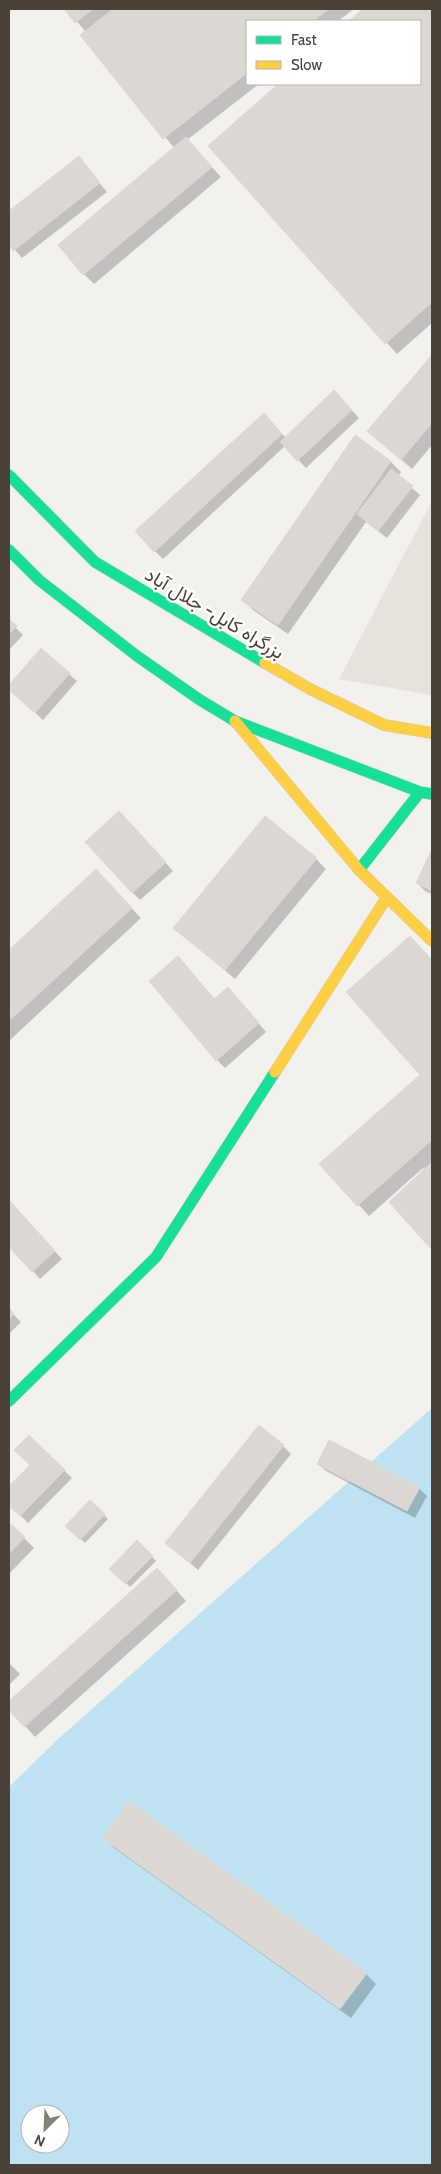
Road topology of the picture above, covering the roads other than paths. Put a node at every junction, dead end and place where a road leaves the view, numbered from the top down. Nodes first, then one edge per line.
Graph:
1 (9, 475) edge
2 (9, 550) edge
3 (235, 721) junction
4 (432, 733) edge
5 (420, 792) junction
6 (432, 794) edge
7 (359, 870) junction
8 (387, 897) junction
9 (432, 941) edge
10 (9, 1401) edge

1 - 4 main road, بزرگراه کابل- جلال آباد
2 - 3 main road
3 - 5 main road
3 - 7 main road
5 - 6 main road
5 - 7 main road
7 - 8 main road
8 - 9 main road
8 - 10 main road

